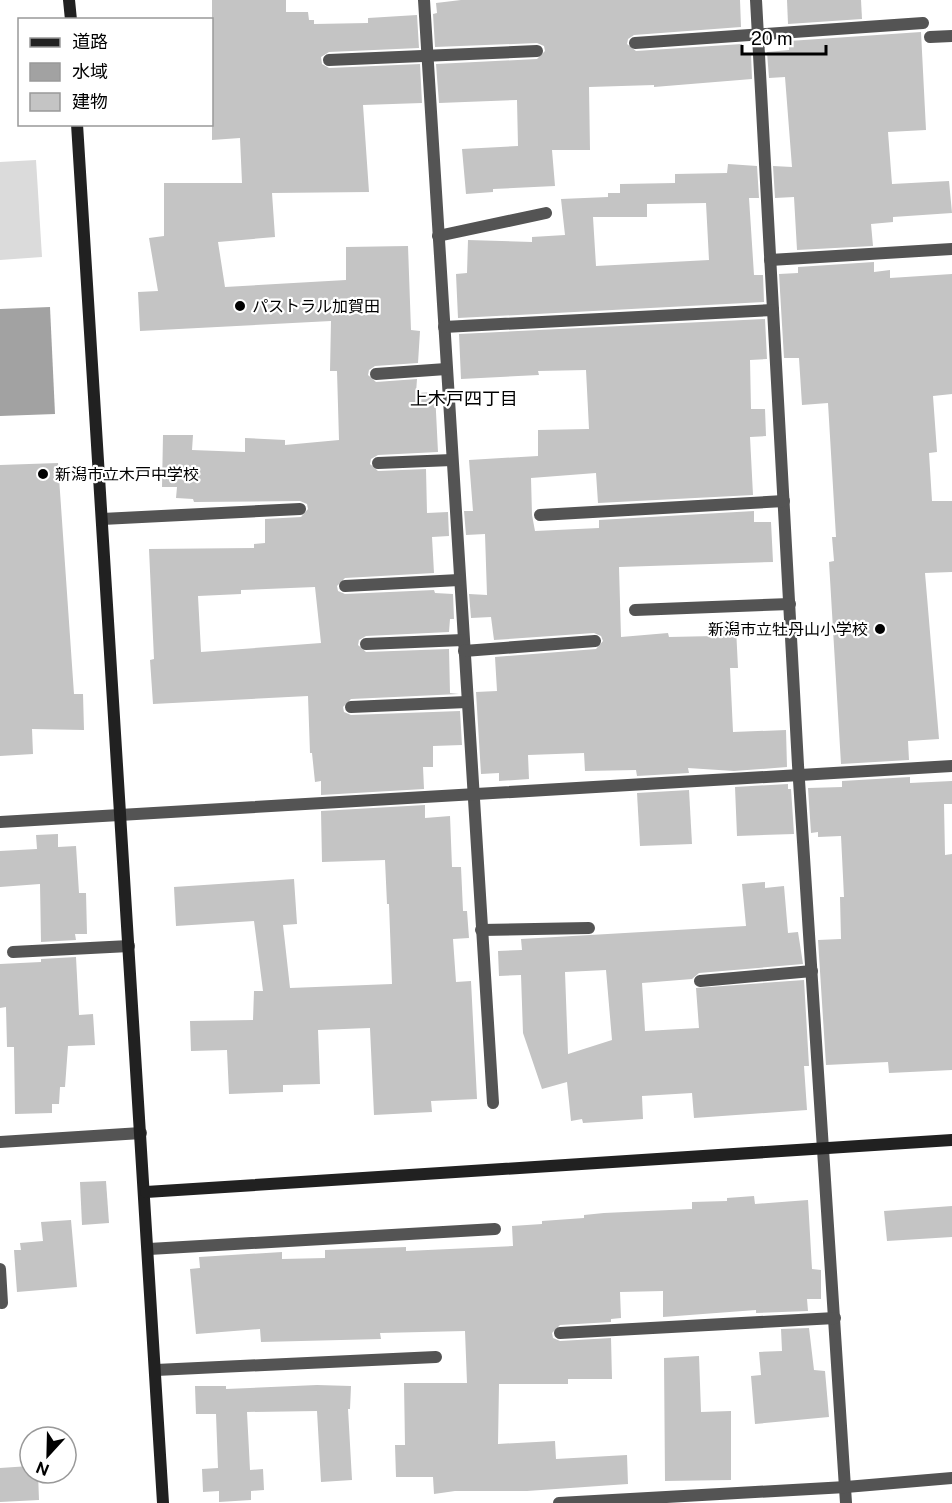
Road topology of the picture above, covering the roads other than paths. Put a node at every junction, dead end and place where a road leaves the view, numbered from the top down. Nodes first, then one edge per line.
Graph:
1 (69, 0) edge
2 (424, 0) edge
3 (756, 0) edge
4 (71, 18) edge
5 (923, 23) dead end
6 (758, 35) junction
7 (952, 36) edge
8 (930, 37) dead end
9 (635, 43) dead end
10 (537, 51) dead end
11 (427, 55) junction
12 (329, 60) dead end
13 (77, 126) edge
14 (546, 213) dead end
15 (438, 236) junction
16 (952, 249) edge
17 (770, 260) junction
18 (773, 310) junction
19 (444, 327) junction
20 (446, 369) junction
21 (376, 374) dead end
22 (452, 460) junction
23 (378, 464) dead end
24 (784, 501) junction
25 (300, 509) dead end
26 (540, 515) dead end
27 (102, 519) junction
28 (459, 580) junction
29 (345, 586) dead end
30 (790, 604) junction
31 (634, 610) dead end
32 (595, 641) dead end
33 (366, 644) dead end
34 (463, 645) junction
35 (466, 702) junction
36 (351, 707) dead end
37 (952, 766) edge
38 (799, 777) junction
39 (472, 795) junction
40 (121, 815) junction
41 (0, 822) edge
42 (589, 928) dead end
43 (482, 930) junction
44 (129, 946) junction
45 (13, 951) dead end
46 (812, 971) junction
47 (700, 981) dead end
48 (493, 1103) dead end
49 (141, 1133) junction
50 (952, 1140) edge
51 (0, 1142) edge
52 (824, 1149) junction
53 (146, 1192) junction
54 (495, 1229) dead end
55 (149, 1249) junction
56 (0, 1269) edge
57 (2, 1303) dead end
58 (835, 1318) junction
59 (560, 1333) dead end
60 (436, 1357) dead end
61 (156, 1370) junction
62 (952, 1478) edge
63 (846, 1487) junction
64 (164, 1503) edge
65 (559, 1503) edge
66 (846, 1503) edge

1 - 4 street
2 - 11 street
3 - 6 street
5 - 6 street
6 - 9 street
6 - 17 street
7 - 8 street
10 - 11 street
11 - 12 street
11 - 15 street
13 - 27 street
14 - 15 street
15 - 19 street
16 - 17 street
17 - 18 street
18 - 19 street
18 - 24 street
19 - 20 street
20 - 21 street
20 - 22 street
22 - 23 street
22 - 28 street
24 - 26 street
24 - 30 street
25 - 27 street
27 - 40 street
28 - 29 street
28 - 34 street
30 - 31 street
30 - 38 street
32 - 34 street
33 - 34 street
34 - 35 street
35 - 36 street
35 - 39 street
37 - 38 street
38 - 39 street
38 - 46 street
39 - 40 street
39 - 43 street
40 - 41 street
40 - 44 street
42 - 43 street
43 - 48 street
44 - 45 street
44 - 49 street
46 - 47 street
46 - 52 street
49 - 51 street
49 - 53 street
50 - 52 street
52 - 53 street
52 - 58 street
53 - 55 street
54 - 55 street
55 - 61 street
56 - 57 street
58 - 59 street
58 - 63 street
60 - 61 street
61 - 64 street
62 - 63 street
63 - 65 street
63 - 66 street

